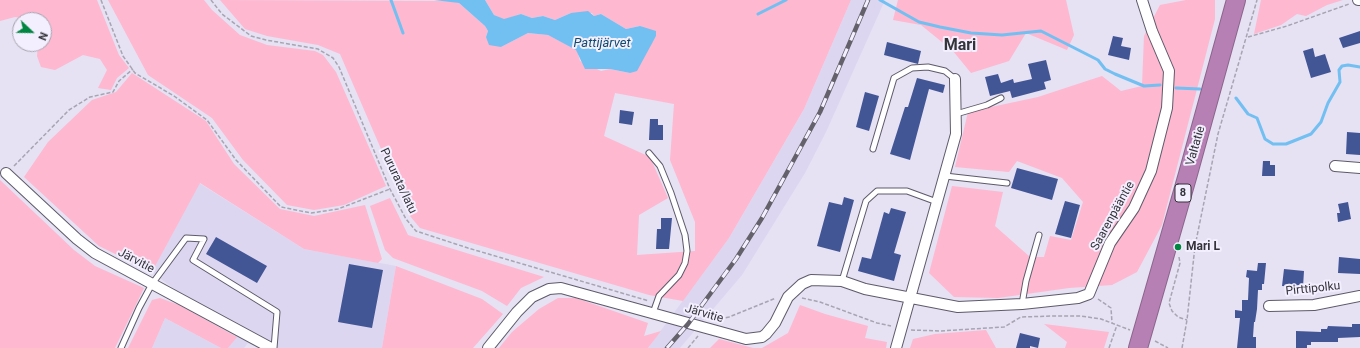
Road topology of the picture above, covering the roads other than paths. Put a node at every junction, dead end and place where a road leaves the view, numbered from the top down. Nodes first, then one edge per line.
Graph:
1 (1142, 0) edge
2 (1232, 0) edge
3 (1236, 0) edge
4 (1227, 37) junction
5 (955, 79) joint
6 (1002, 98) dead end
7 (956, 114) junction
8 (873, 150) dead end
9 (649, 153) dead end
10 (1335, 166) dead end
11 (1360, 168) edge
12 (6, 173) road end
13 (945, 176) junction
14 (1007, 183) dead end
15 (938, 202) junction
16 (1039, 235) dead end
17 (842, 281) junction
18 (152, 284) junction
19 (1360, 296) edge
20 (910, 299) junction
21 (1022, 304) junction
22 (1269, 306) dead end
23 (653, 313) junction
24 (1142, 340) edge
25 (121, 348) edge
26 (272, 348) edge
27 (488, 348) edge
28 (896, 348) edge

1 - 21 street, Saarenpääntie
2 - 4 highway, Valtatie / 8
3 - 4 highway, Valtatie / 8
4 - 24 highway, Valtatie / 8
5 - 7 street
5 - 8 lane
6 - 7 lane
7 - 13 street
9 - 23 lane
10 - 11 street
12 - 18 street, Järvitie
13 - 14 lane
13 - 15 street
15 - 17 lane
15 - 20 street
16 - 21 lane
17 - 20 street, Järvitie
17 - 23 street, Järvitie
18 - 25 lane
18 - 26 street, Järvitie
18 - 26 lane
19 - 22 street, Pirttipolku
20 - 21 street
20 - 28 street
23 - 27 street, Järvitie

